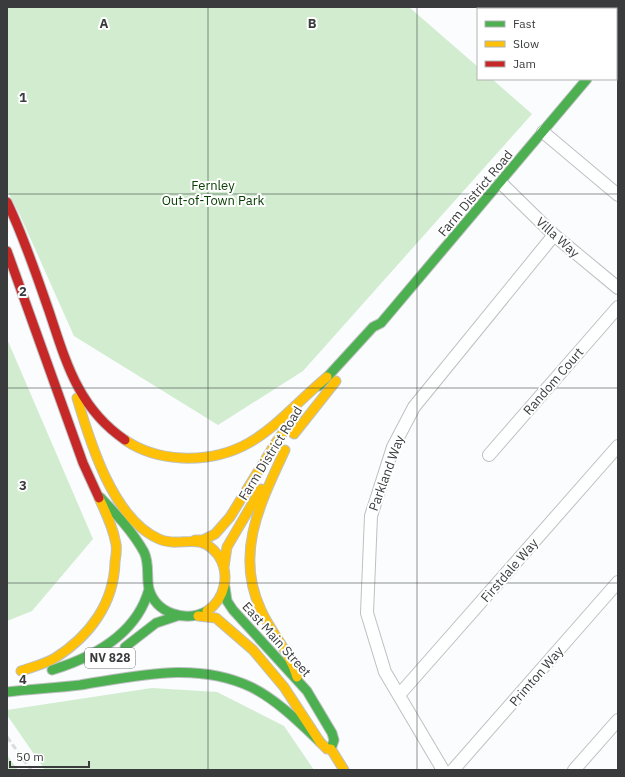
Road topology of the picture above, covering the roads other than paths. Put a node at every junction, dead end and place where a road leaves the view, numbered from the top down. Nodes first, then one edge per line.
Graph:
1 (586, 80) edge
2 (543, 132) junction
3 (501, 183) junction
4 (618, 195) edge
5 (7, 202) edge
6 (554, 235) junction
7 (7, 251) edge
8 (618, 288) edge
9 (618, 307) edge
10 (381, 323) junction
11 (327, 377) junction
12 (73, 379) junction
13 (618, 446) edge
14 (285, 450) junction
15 (489, 455) dead end
16 (100, 497) junction
17 (195, 540) junction
18 (175, 541) junction
19 (162, 548) dead end
20 (155, 555) dead end
21 (224, 567) junction
22 (148, 569) junction
23 (618, 582) edge
24 (225, 587) junction
25 (149, 589) junction
26 (178, 616) junction
27 (198, 616) junction
28 (117, 654) dead end
29 (74, 675) dead end
30 (297, 678) junction
31 (34, 689) junction
32 (7, 692) edge
33 (399, 695) junction
34 (618, 720) edge
35 (320, 742) junction
36 (331, 749) junction
37 (344, 770) edge
38 (443, 770) edge
39 (454, 770) edge
40 (574, 770) edge

1 - 2 main road, Farm District Road
2 - 3 main road, Farm District Road
2 - 4 street
3 - 6 street, Villa Way
3 - 10 main road, Farm District Road
5 - 12 main road
6 - 8 street, Villa Way
6 - 33 street, Parkland Way
7 - 16 main road
9 - 15 street, Random Court
10 - 11 main road, Farm District Road
10 - 14 main road, Farm District Road
11 - 12 main road
11 - 17 main road, Farm District Road
12 - 18 main road
13 - 33 street, Firstdale Way
14 - 21 main road, Farm District Road
14 - 30 main road
16 - 22 main road
16 - 25 main road
17 - 18 main road, Farm District Road
17 - 21 main road
18 - 19 main road
20 - 22 main road
21 - 24 main road, Farm District Road
22 - 25 main road
23 - 39 street, Primton Way
24 - 27 main road
24 - 30 main road, East Main Street
25 - 26 main road
26 - 27 main road, East Main Street
26 - 28 main road, NV 828
27 - 35 main road, East Main Street
29 - 31 main road, NV 828
30 - 36 main road, East Main Street
31 - 32 main road
31 - 35 main road
33 - 38 street, Parkland Way
34 - 40 street
35 - 36 main road, East Main Street
36 - 37 main road, East Main Street

